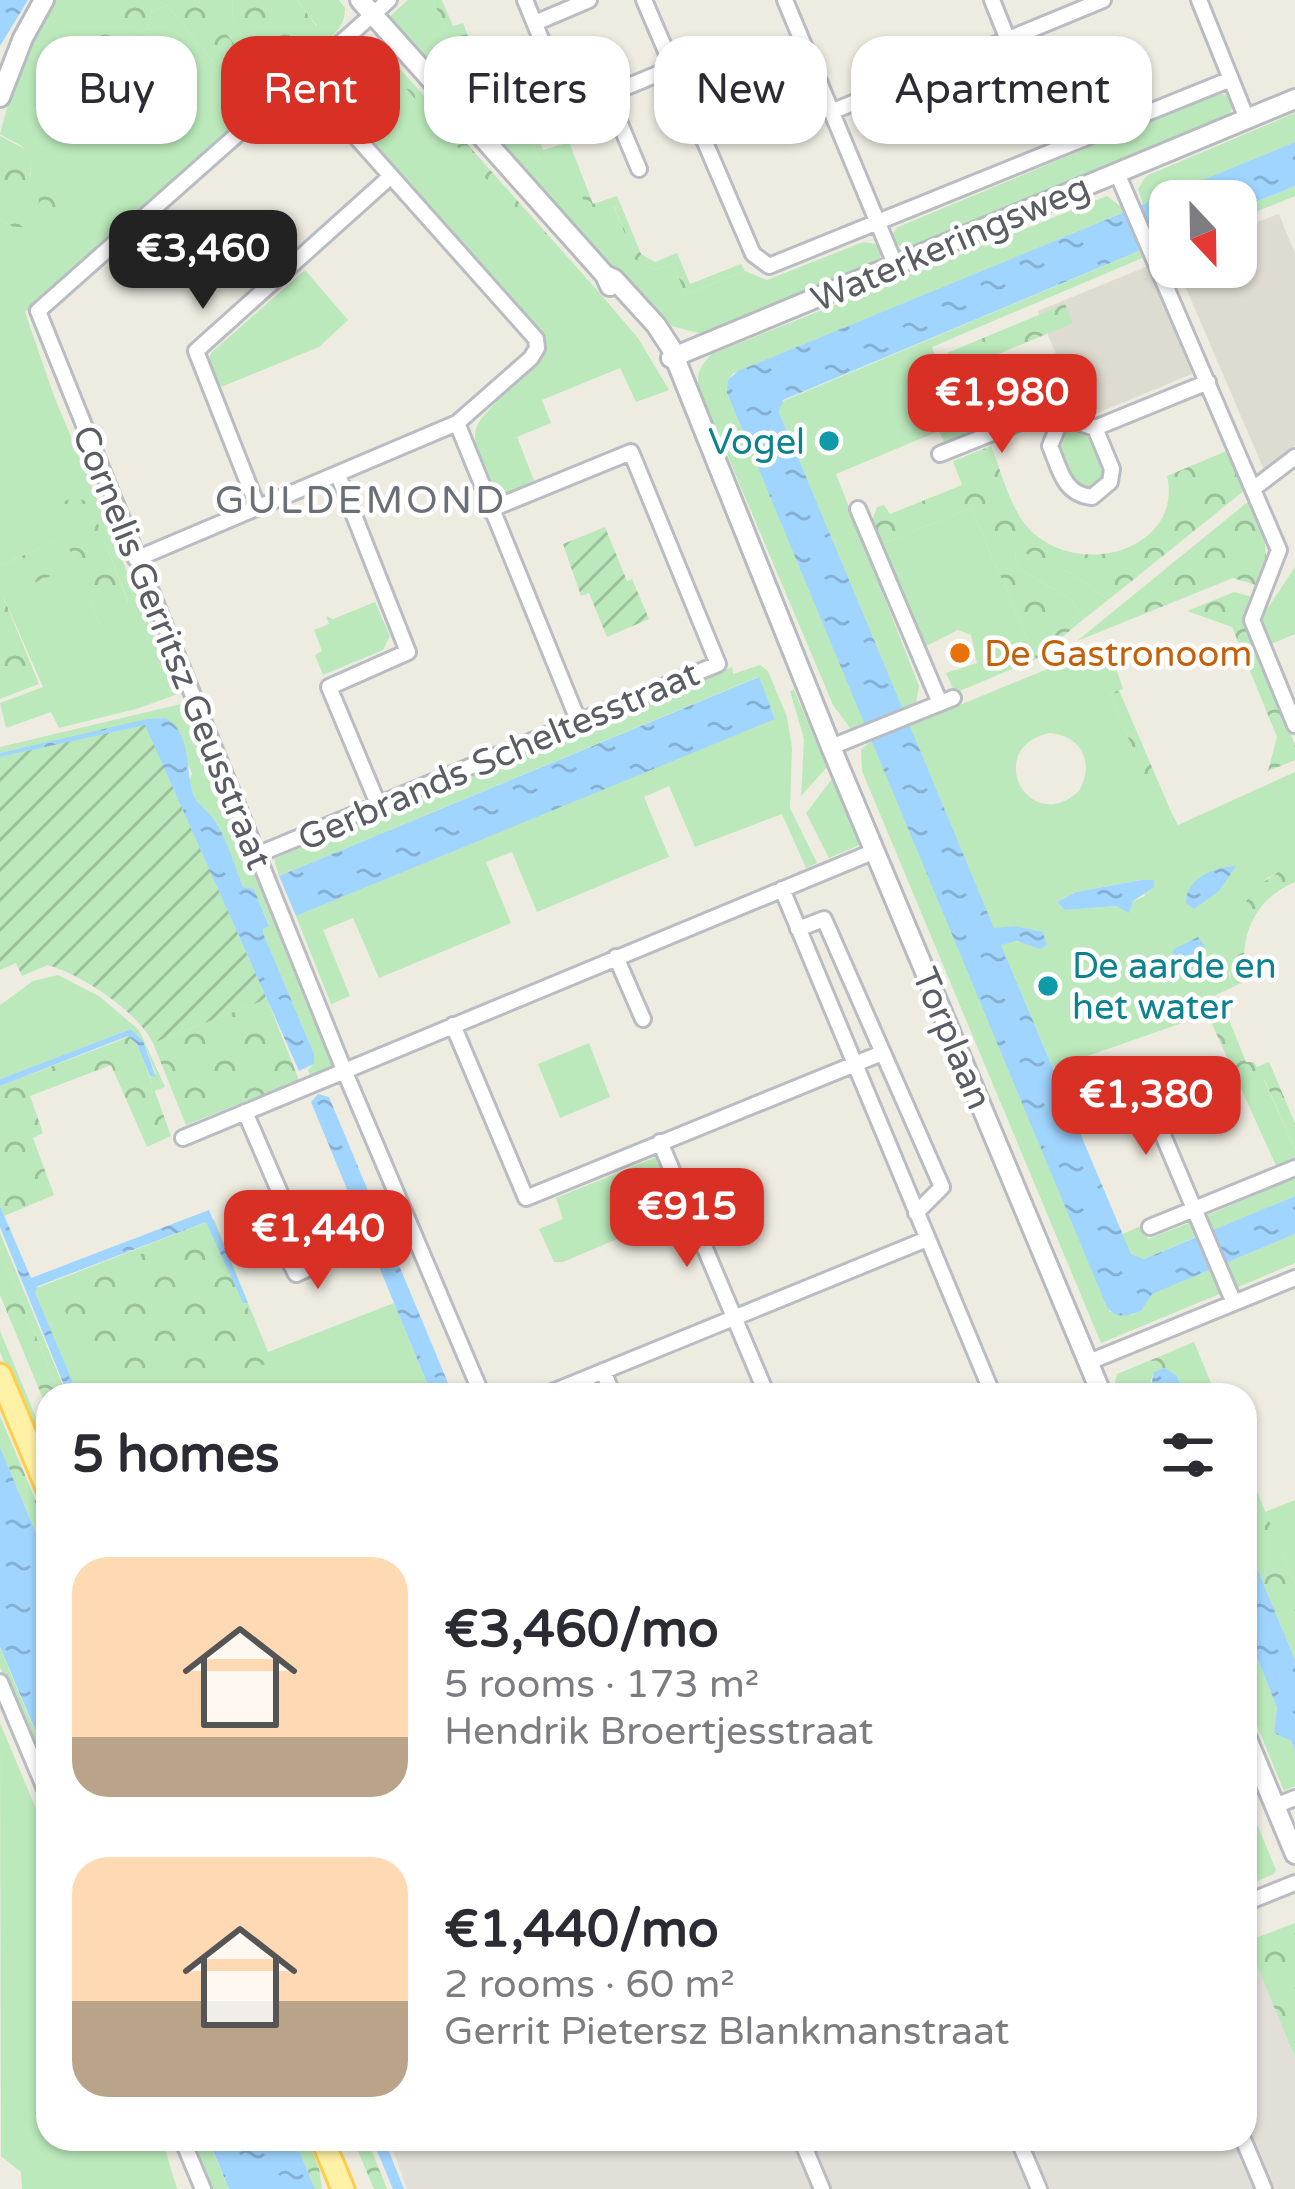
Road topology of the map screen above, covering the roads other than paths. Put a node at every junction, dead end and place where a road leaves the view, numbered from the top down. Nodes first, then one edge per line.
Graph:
1 (44, 0) edge
2 (388, 0) edge
3 (525, 0) edge
4 (590, 0) edge
5 (644, 0) edge
6 (784, 0) edge
7 (992, 0) edge
8 (1103, 0) edge
9 (1199, 0) edge
10 (571, 3) edge
11 (366, 7) edge
12 (535, 23) junction
13 (338, 36) edge
14 (540, 36) edge
15 (659, 36) edge
16 (1006, 36) edge
17 (1018, 36) edge
18 (1231, 79) junction
19 (0, 97) edge
20 (1295, 99) edge
21 (851, 104) edge
22 (831, 112) junction
23 (1247, 118) junction
24 (224, 144) edge
25 (362, 144) edge
26 (629, 144) edge
27 (706, 144) edge
28 (639, 169) dead end
29 (1117, 173) junction
30 (391, 176) junction
31 (879, 225) junction
32 (895, 264) junction
33 (671, 358) junction
34 (1208, 382) junction
35 (1062, 417) junction
36 (458, 423) junction
37 (1095, 428) junction
38 (940, 454) dead end
39 (1295, 457) edge
40 (338, 476) junction
41 (1253, 489) junction
42 (258, 508) junction
43 (858, 509) dead end
44 (490, 510) junction
45 (136, 559) junction
46 (578, 720) junction
47 (1295, 725) edge
48 (831, 746) junction
49 (379, 804) junction
50 (875, 851) junction
51 (259, 854) junction
52 (782, 889) junction
53 (799, 928) junction
54 (616, 957) junction
55 (643, 1018) dead end
56 (453, 1024) junction
57 (882, 1053) junction
58 (855, 1064) junction
59 (344, 1070) junction
60 (1143, 1088) dead end
61 (245, 1112) junction
62 (183, 1138) dead end
63 (659, 1142) junction
64 (1295, 1168) edge
65 (1194, 1209) junction
66 (916, 1213) junction
67 (290, 1216) dead end
68 (1150, 1227) dead end
69 (927, 1239) junction
70 (1295, 1278) edge
71 (1234, 1304) junction
72 (734, 1317) junction
73 (1089, 1363) junction
74 (603, 1371) junction
75 (0, 1375) edge
76 (477, 1383) edge
77 (574, 1383) edge
78 (608, 1383) edge
79 (762, 1383) edge
80 (988, 1383) edge
81 (1097, 1383) edge
82 (36, 1461) edge
83 (0, 1682) edge
84 (1257, 1762) edge
85 (36, 1768) edge
86 (1295, 1798) edge
87 (1275, 1806) junction
88 (1295, 1854) edge
89 (1295, 1882) edge
90 (1257, 1898) edge
91 (187, 2151) edge
92 (327, 2151) edge
93 (806, 2151) edge
94 (1023, 2151) edge
95 (1248, 2151) edge
96 (203, 2189) edge
97 (343, 2189) edge
98 (822, 2189) edge
99 (1039, 2189) edge
100 (1264, 2189) edge

1 - 19 street
2 - 11 street, Cornelis Gerritsz Geusstraat
3 - 12 street
4 - 10 street
5 - 15 street, Waterkeringsweg
6 - 22 street
7 - 16 street
8 - 17 street
9 - 18 street
10 - 12 street
11 - 13 street, Cornelis Gerritsz Geusstraat
11 - 33 street, Torplaan
12 - 14 street
18 - 23 street
18 - 31 street, Waterkeringsweg
20 - 23 street, Waterkeringsweg
21 - 22 street
22 - 31 street
23 - 29 street, Waterkeringsweg
24 - 45 street, Cornelis Gerritsz Geusstraat
25 - 30 street
26 - 28 street
27 - 31 street, Waterkeringsweg
29 - 32 street, Waterkeringsweg
29 - 34 street
30 - 36 street
30 - 42 street
31 - 32 street
32 - 33 street, Waterkeringsweg
33 - 48 street, Torplaan
34 - 37 street
34 - 41 street
35 - 37 street
35 - 37 street
35 - 38 street
36 - 40 street
36 - 44 street
39 - 41 street
40 - 42 street
40 - 49 street
41 - 47 street
42 - 45 street
43 - 48 street
44 - 46 street
44 - 46 street, Gerbrands Scheltesstraat
45 - 51 street, Cornelis Gerritsz Geusstraat
46 - 49 street, Gerbrands Scheltesstraat
48 - 50 street, Torplaan
49 - 51 street, Gerbrands Scheltesstraat
50 - 52 street
50 - 73 street, Torplaan
51 - 59 street, Cornelis Gerritsz Geusstraat
52 - 53 street
52 - 54 street
53 - 57 street
53 - 58 street
54 - 55 street
54 - 56 street
56 - 59 street
56 - 63 street
57 - 58 street
57 - 66 street
58 - 63 street
58 - 66 street
59 - 61 street
59 - 76 street, Cornelis Gerritsz Geusstraat
60 - 65 street
61 - 62 street
61 - 67 street
63 - 72 street
64 - 65 street
65 - 68 street
65 - 71 street
66 - 69 street
69 - 72 street
69 - 80 street
70 - 71 street
71 - 73 street
72 - 74 street
72 - 79 street
73 - 81 street, Torplaan
74 - 77 street
74 - 78 street
75 - 82 main road
83 - 85 street
84 - 87 street
86 - 87 street
87 - 88 street
89 - 90 street
91 - 96 street
92 - 97 main road
93 - 98 street
94 - 99 street
95 - 100 street

